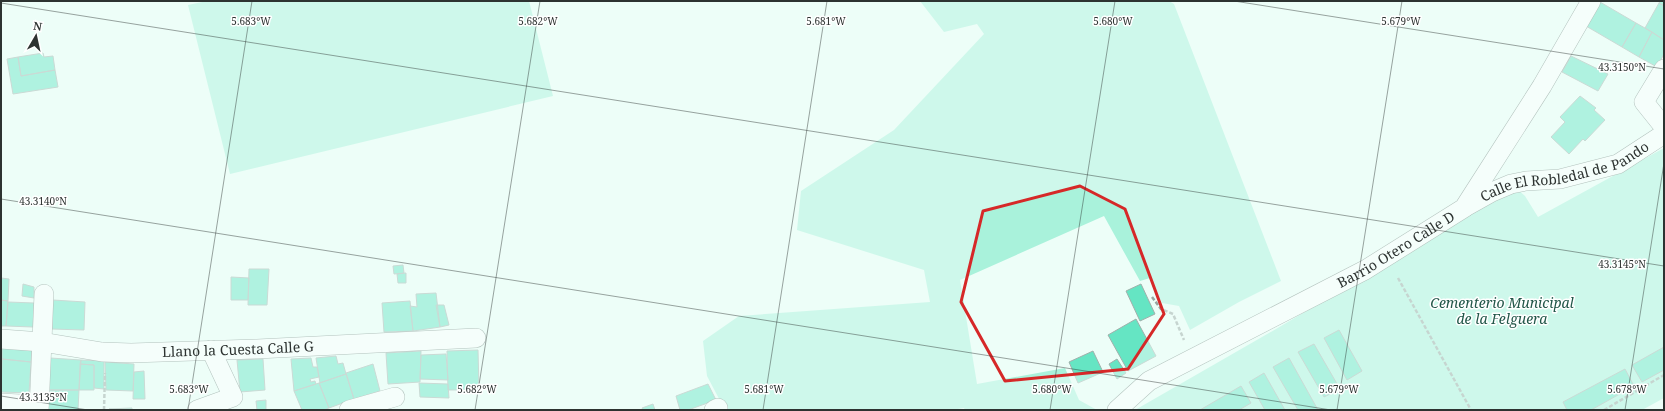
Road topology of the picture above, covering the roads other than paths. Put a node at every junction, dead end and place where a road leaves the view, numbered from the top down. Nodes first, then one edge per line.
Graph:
1 (1591, 1) edge
2 (1664, 69) edge
3 (1664, 127) edge
4 (1664, 134) edge
5 (1464, 208) junction
6 (44, 294) dead end
7 (476, 338) dead end
8 (1, 339) edge
9 (42, 342) junction
10 (211, 350) junction
11 (395, 397) dead end
12 (1, 403) edge
13 (39, 408) edge
14 (197, 410) edge
15 (349, 410) edge
16 (1117, 410) edge

1 - 5 street, Barrio Otero Calle D
2 - 3 street
4 - 5 street, Calle El Robledal de Pando
5 - 16 street, Barrio Otero Calle D
6 - 9 street
7 - 10 street, Llano la Cuesta Calle G
8 - 9 street, Llano la Cuesta Calle G
9 - 10 street, Llano la Cuesta Calle G
9 - 13 street
10 - 14 street
11 - 15 street
12 - 13 street

